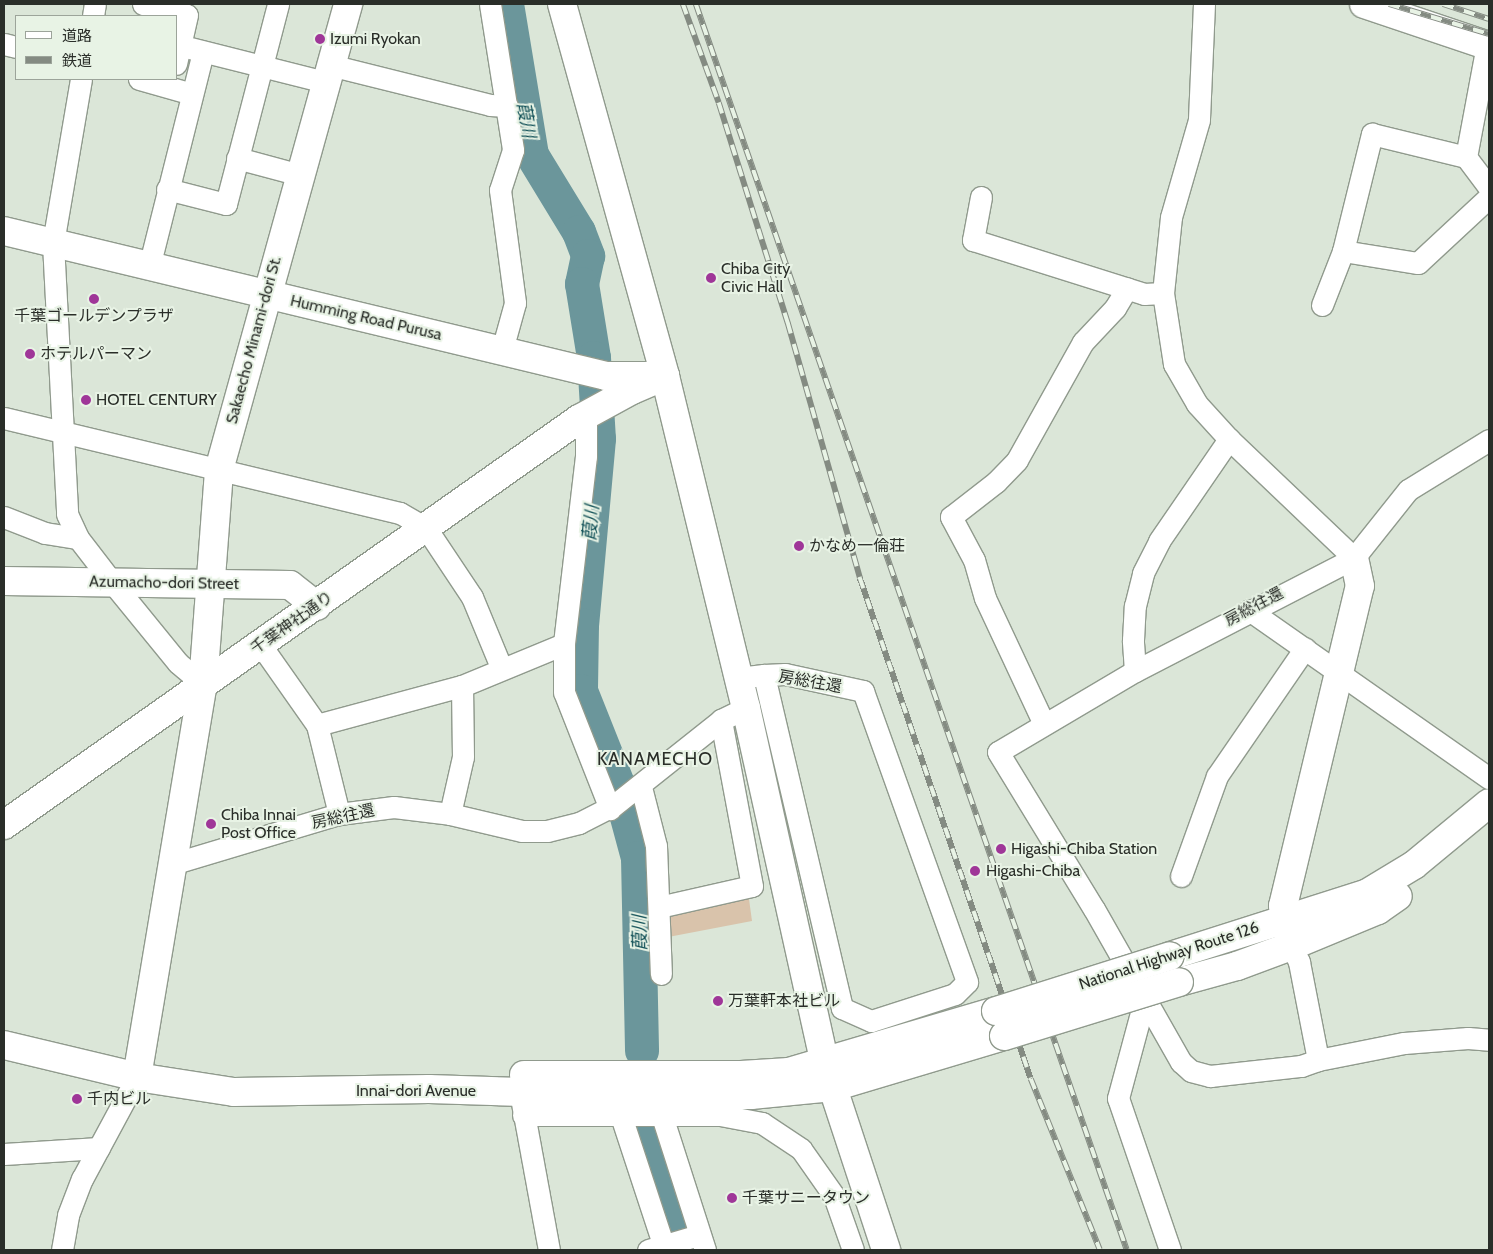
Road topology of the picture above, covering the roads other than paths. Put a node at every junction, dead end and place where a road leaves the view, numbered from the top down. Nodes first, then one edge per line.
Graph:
1 (144, 4) edge
2 (278, 4) edge
3 (348, 4) edge
4 (490, 4) edge
5 (562, 4) edge
6 (1204, 4) edge
7 (1364, 4) edge
8 (1488, 45) edge
9 (203, 52) junction
10 (179, 55) edge
11 (260, 67) junction
12 (328, 74) junction
13 (81, 80) edge
14 (147, 80) edge
15 (171, 83) edge
16 (192, 94) junction
17 (507, 106) junction
18 (1466, 157) junction
19 (237, 158) junction
20 (300, 175) junction
21 (1489, 187) edge
22 (167, 189) junction
23 (981, 197) dead end
24 (1489, 197) edge
25 (4, 231) edge
26 (53, 242) junction
27 (1343, 251) junction
28 (149, 267) junction
29 (1126, 288) junction
30 (1163, 292) junction
31 (266, 295) junction
32 (1322, 305) dead end
33 (502, 350) junction
34 (665, 376) junction
35 (4, 418) edge
36 (589, 420) junction
37 (62, 432) junction
38 (1229, 439) junction
39 (1489, 440) edge
40 (219, 470) junction
41 (4, 517) edge
42 (426, 528) junction
43 (78, 538) junction
44 (1354, 558) junction
45 (4, 581) edge
46 (112, 582) junction
47 (210, 583) junction
48 (316, 606) junction
49 (1249, 610) junction
50 (260, 644) junction
51 (564, 644) junction
52 (1305, 648) junction
53 (501, 667) junction
54 (1135, 670) junction
55 (1341, 675) junction
56 (751, 677) junction
57 (202, 684) junction
58 (462, 686) junction
59 (746, 708) junction
60 (721, 720) junction
61 (317, 724) junction
62 (1044, 724) junction
63 (1489, 778) edge
64 (636, 790) junction
65 (1489, 803) edge
66 (611, 808) junction
67 (339, 814) junction
68 (450, 814) junction
69 (4, 825) edge
70 (1489, 827) edge
71 (172, 864) junction
72 (1181, 876) dead end
73 (659, 907) junction
74 (1284, 919) junction
75 (1291, 946) junction
76 (660, 974) dead end
77 (1145, 998) junction
78 (1000, 1023) junction
79 (4, 1030) edge
80 (1489, 1040) edge
81 (4, 1045) edge
82 (1318, 1060) junction
83 (138, 1070) junction
84 (829, 1075) junction
85 (522, 1104) junction
86 (621, 1116) junction
87 (662, 1116) junction
88 (99, 1148) junction
89 (4, 1154) edge
90 (699, 1241) edge
91 (662, 1247) edge
92 (62, 1250) edge
93 (549, 1250) edge
94 (853, 1250) edge
95 (886, 1250) edge
96 (1170, 1250) edge

1 - 10 street
2 - 11 street
3 - 12 main road, Sakaecho Minami-dori St.
4 - 17 street
5 - 34 main road
6 - 30 street
7 - 8 main road
8 - 18 street
9 - 10 street
9 - 11 street
9 - 16 street
11 - 12 street
11 - 19 street
12 - 17 street
12 - 20 main road, Sakaecho Minami-dori St.
13 - 26 street
14 - 15 street
15 - 16 street
16 - 22 street
17 - 33 street
18 - 21 street
18 - 27 street
19 - 20 street
19 - 22 street
20 - 31 main road, Sakaecho Minami-dori St.
22 - 28 street
23 - 29 street
24 - 27 street
25 - 26 main road, Humming Road Purusa
26 - 28 main road, Humming Road Purusa
26 - 37 street
27 - 32 street
28 - 31 main road, Humming Road Purusa
29 - 30 street
29 - 62 street
30 - 38 street
31 - 33 main road, Humming Road Purusa
31 - 40 main road, Sakaecho Minami-dori St.
33 - 34 main road, Humming Road Purusa
34 - 36 main road, 千葉神社通り
34 - 56 main road
35 - 37 street
36 - 42 main road, 千葉神社通り
36 - 51 street
37 - 40 street
37 - 43 street
38 - 44 street
38 - 54 street
39 - 44 street, 房総往還
40 - 42 street
40 - 47 main road, Sakaecho Minami-dori St.
41 - 43 street
42 - 48 main road, 千葉神社通り
42 - 53 street
43 - 46 street
44 - 49 street, 房総往還
44 - 55 main road
45 - 46 main road, Azumacho-dori Street
46 - 47 main road, Azumacho-dori Street
46 - 57 street
47 - 48 main road, Azumacho-dori Street
47 - 57 main road, Sakaecho Minami-dori St.
48 - 50 main road, 千葉神社通り
49 - 52 street
49 - 54 street, 房総往還
50 - 57 main road, 千葉神社通り
50 - 61 street
51 - 53 street
51 - 66 street
52 - 55 street
52 - 72 street
53 - 58 street
54 - 62 street, 房総往還
55 - 63 street
55 - 74 main road
56 - 56 street, 房総往還
56 - 59 main road
57 - 69 main road, 千葉神社通り
57 - 71 main road, Sakaecho Minami-dori St.
58 - 61 street
58 - 68 street
59 - 60 street
59 - 84 main road
60 - 64 street
60 - 73 street
61 - 67 street
62 - 77 street, 房総往還
64 - 66 street, 房総往還
64 - 73 street
65 - 74 main road, National Highway Route 126
66 - 68 street, 房総往還
67 - 68 street, 房総往還
67 - 71 street, 房総往還
70 - 75 main road, National Highway Route 126
71 - 83 main road
73 - 76 street
74 - 75 main road
74 - 78 main road, National Highway Route 126, bridge
75 - 78 main road, National Highway Route 126, bridge
75 - 82 street
77 - 82 street
77 - 96 street
78 - 84 main road, National Highway Route 126
79 - 83 main road, Innai-dori Avenue
80 - 82 street
81 - 83 main road, Innai-dori Avenue
83 - 84 main road, Innai-dori Avenue
83 - 85 main road, Innai-dori Avenue
83 - 88 street
84 - 85 main road, Innai-dori Avenue
84 - 95 main road
85 - 86 street
85 - 93 street
86 - 87 street
86 - 91 street
87 - 90 street
87 - 94 street
88 - 89 street
88 - 92 street
90 - 91 street

